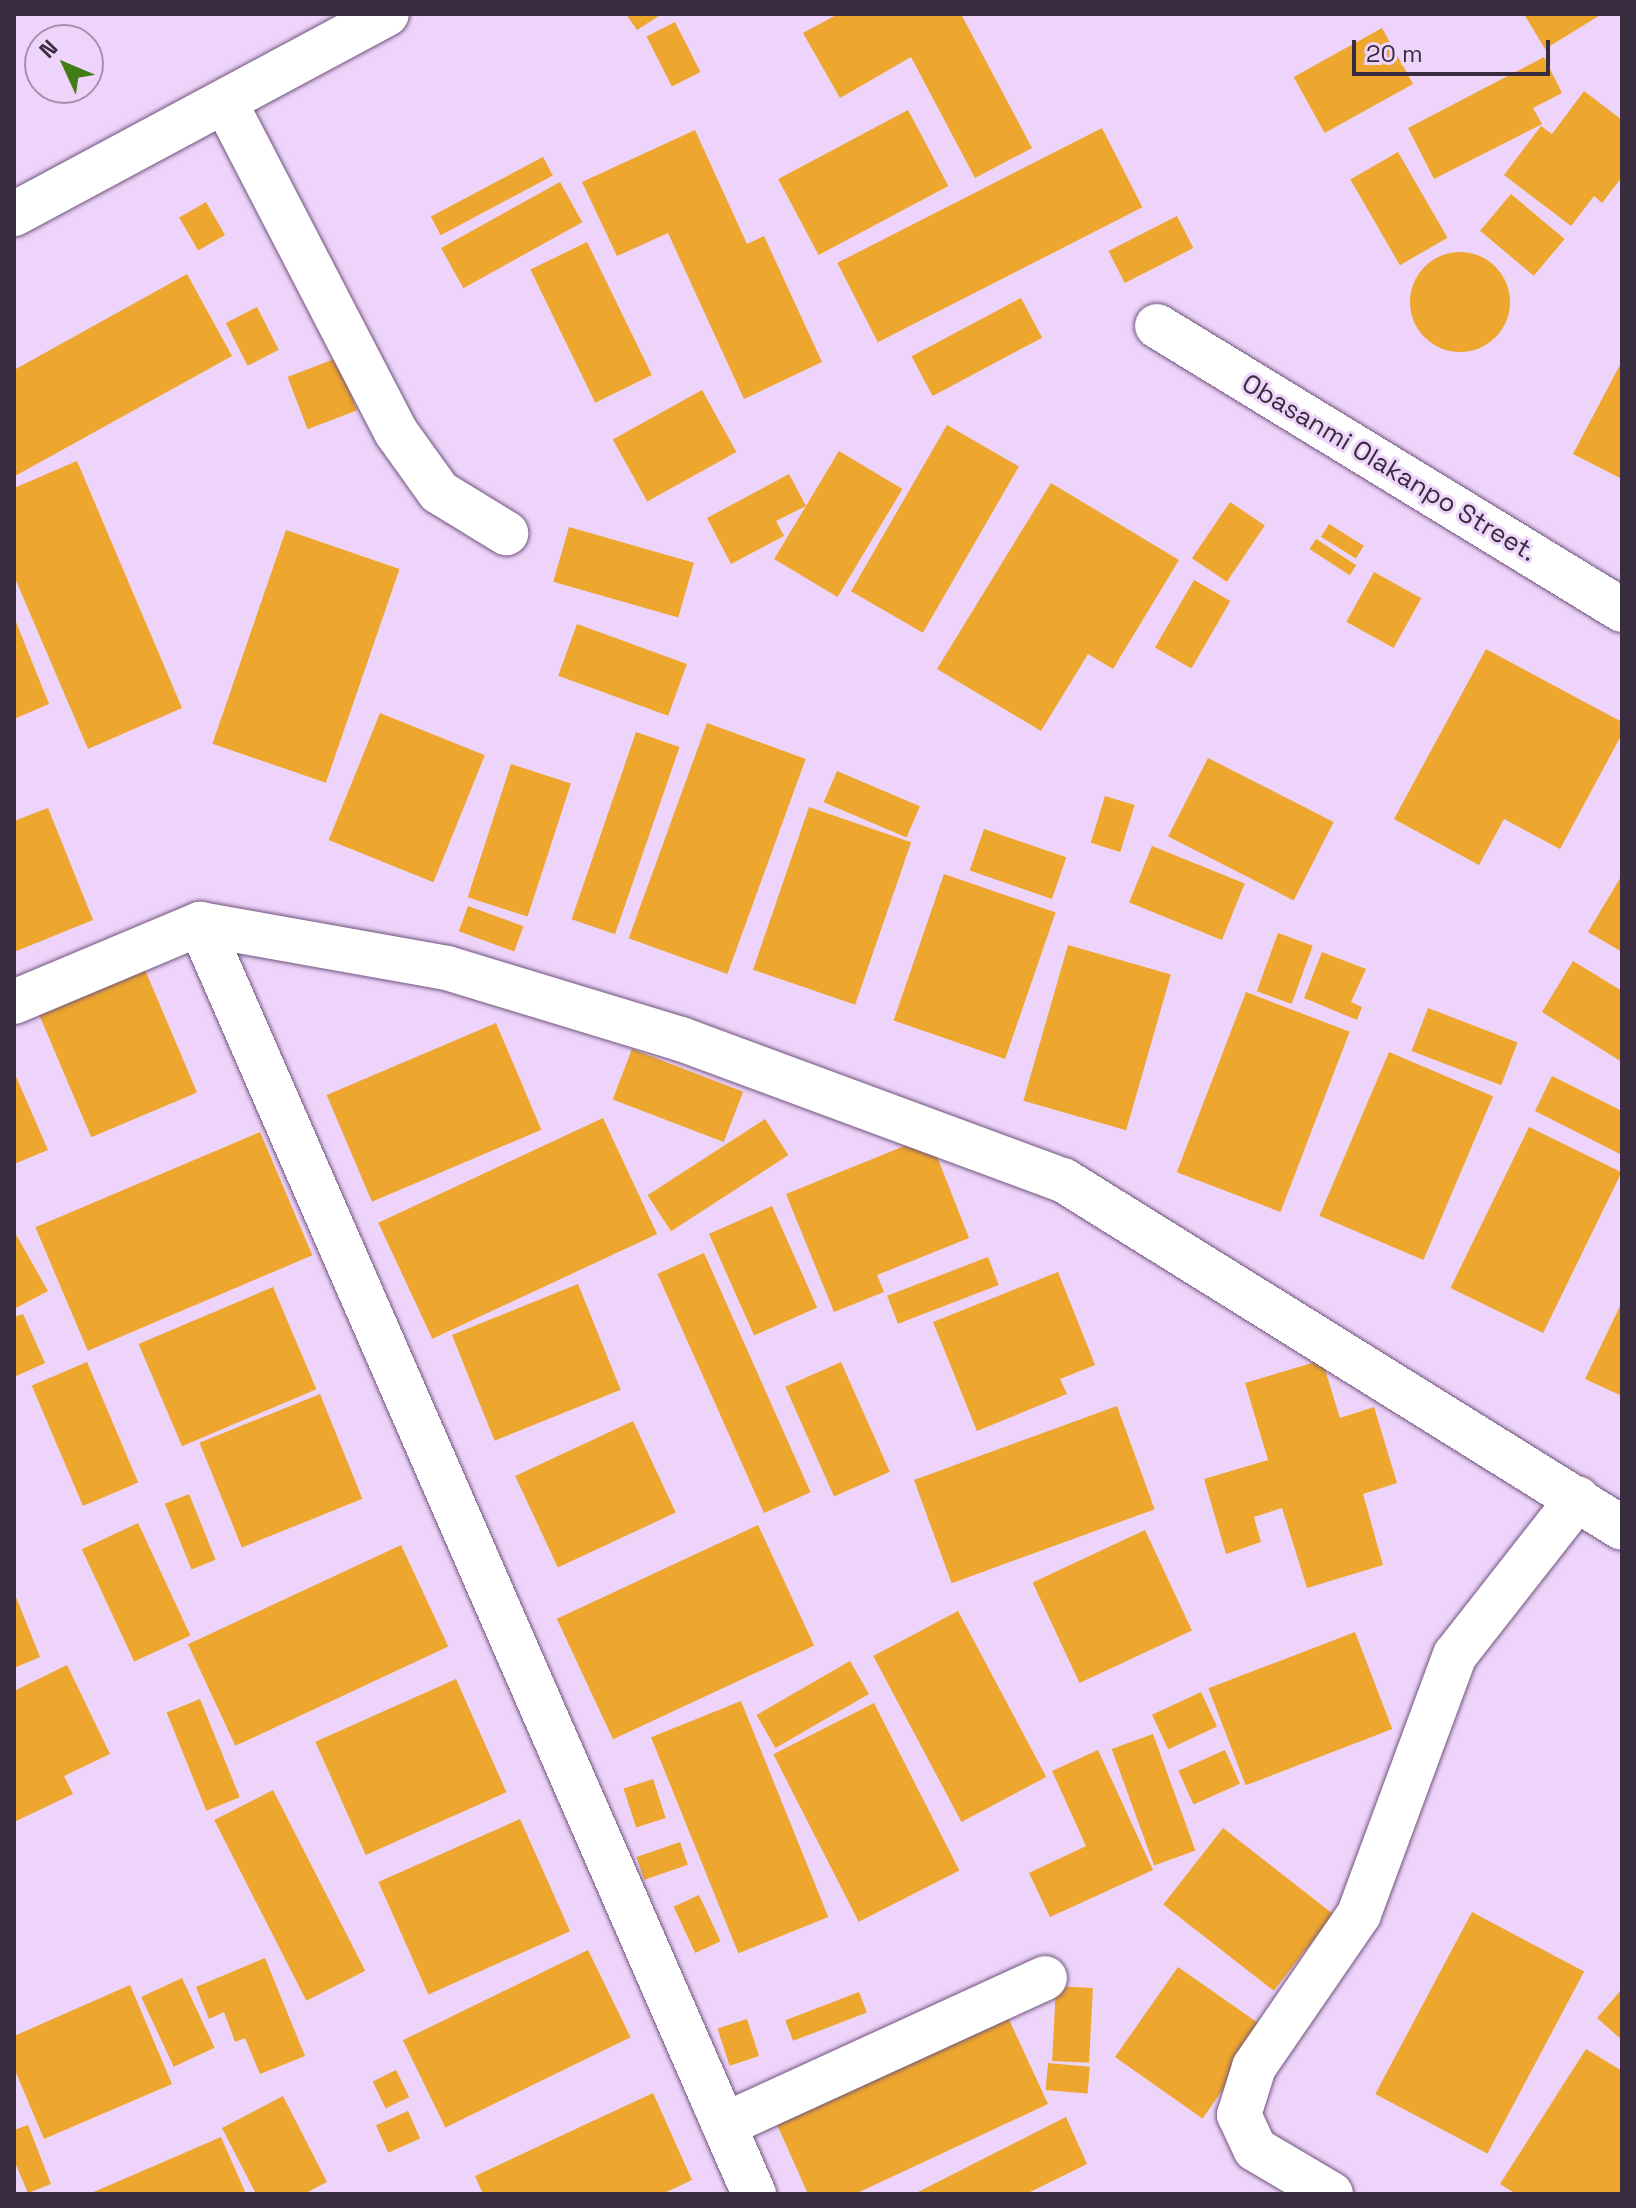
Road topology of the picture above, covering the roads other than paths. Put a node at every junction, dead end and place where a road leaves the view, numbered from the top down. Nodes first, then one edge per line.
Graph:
1 (387, 14) edge
2 (225, 102) junction
3 (14, 214) edge
4 (1157, 326) dead end
5 (506, 533) dead end
6 (1622, 610) edge
7 (200, 924) junction
8 (14, 1002) edge
9 (1578, 1498) junction
10 (1622, 1528) edge
11 (1045, 1978) dead end
12 (724, 2125) junction
13 (754, 2194) edge
14 (1331, 2194) edge

1 - 2 street
2 - 3 street
2 - 5 street
4 - 6 street, Obasanmi Olakanpo Street.
7 - 8 street
7 - 9 street
7 - 12 street
9 - 10 street
9 - 14 street
11 - 12 street
12 - 13 street

